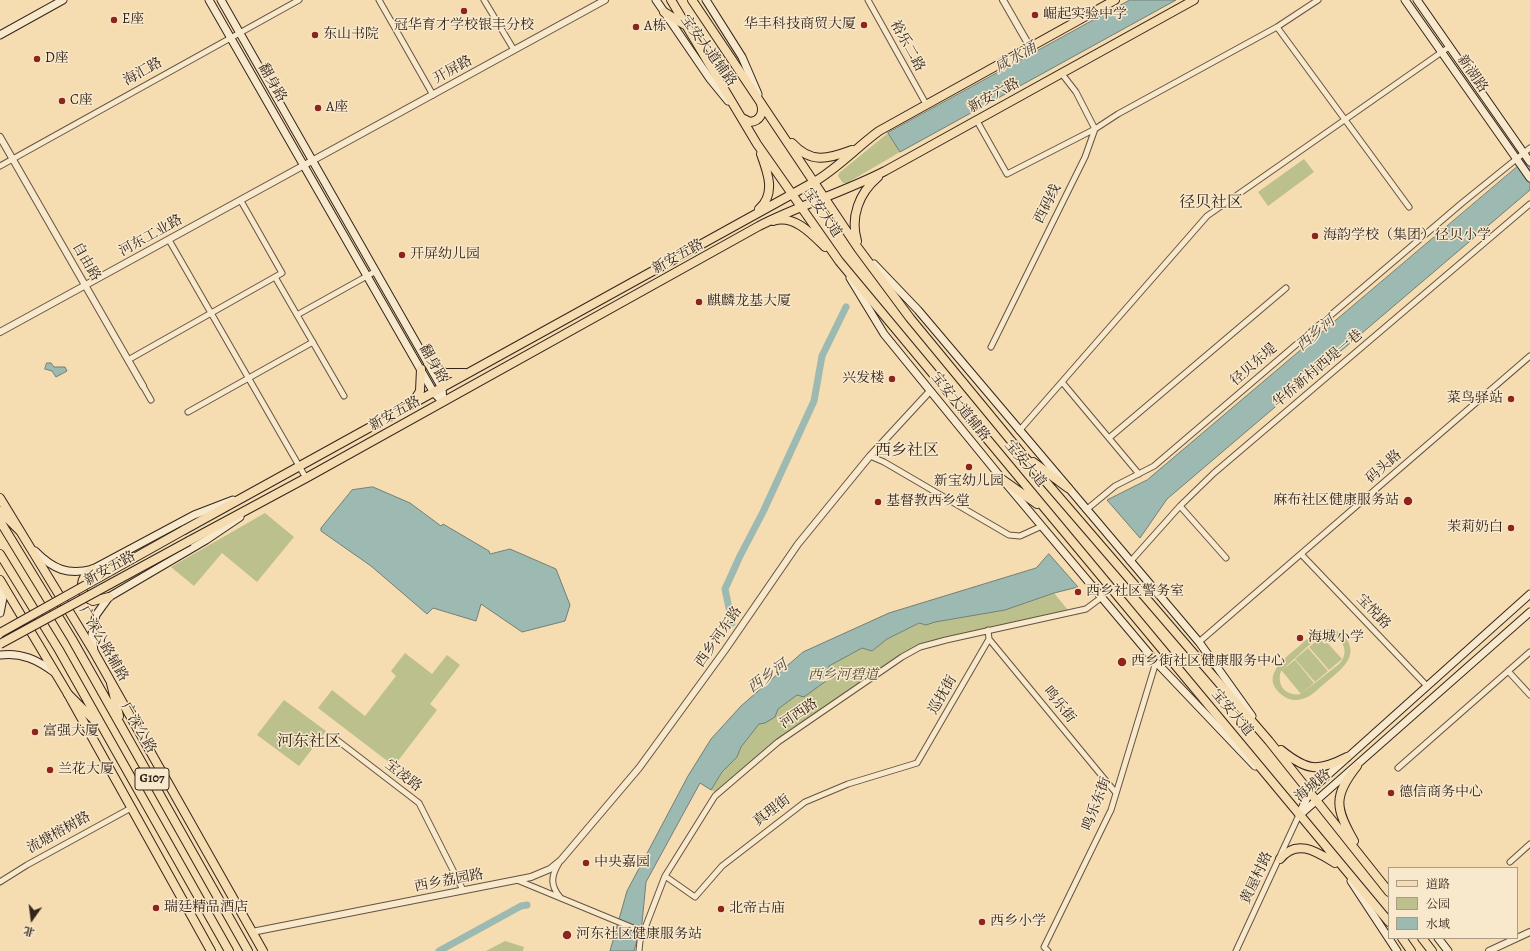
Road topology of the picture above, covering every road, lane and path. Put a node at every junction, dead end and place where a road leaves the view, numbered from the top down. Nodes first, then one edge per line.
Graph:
1 (63, 0) edge
2 (209, 0) edge
3 (221, 0) edge
4 (299, 0) edge
5 (379, 0) edge
6 (484, 0) edge
7 (605, 0) edge
8 (656, 0) edge
9 (671, 0) edge
10 (692, 0) edge
11 (706, 0) edge
12 (868, 0) edge
13 (1003, 0) edge
14 (1115, 0) edge
15 (1194, 0) edge
16 (1318, 0) edge
17 (1405, 0) edge
18 (1417, 0) edge
19 (664, 12) junction
20 (687, 26) junction
21 (1277, 27) junction
22 (240, 33) junction
23 (0, 35) edge
24 (230, 37) junction
25 (1030, 47) junction
26 (1449, 47) junction
27 (514, 50) junction
28 (1442, 52) junction
29 (1062, 74) junction
30 (433, 95) junction
31 (761, 104) junction
32 (926, 104) junction
33 (740, 116) junction
34 (1343, 120) junction
35 (977, 121) junction
36 (777, 127) junction
37 (1095, 129) junction
38 (0, 136) edge
39 (757, 144) junction
40 (857, 148) junction
41 (1530, 148) edge
42 (1526, 157) edge
43 (13, 159) junction
44 (313, 161) junction
45 (1517, 161) junction
46 (0, 166) edge
47 (305, 166) junction
48 (885, 171) junction
49 (1530, 178) edge
50 (814, 182) junction
51 (793, 194) junction
52 (824, 197) junction
53 (241, 201) junction
54 (1530, 204) edge
55 (802, 206) junction
56 (1409, 207) dead end
57 (750, 217) junction
58 (759, 226) junction
59 (169, 240) junction
60 (858, 248) junction
61 (839, 261) junction
62 (376, 271) junction
63 (367, 276) junction
64 (275, 277) junction
65 (85, 285) junction
66 (1286, 288) dead end
67 (211, 313) junction
68 (297, 315) junction
69 (0, 332) edge
70 (313, 342) junction
71 (991, 347) dead end
72 (1530, 356) edge
73 (128, 360) junction
74 (428, 363) junction
75 (421, 369) junction
76 (472, 372) junction
77 (248, 378) junction
78 (1062, 382) junction
79 (144, 386) joint
80 (442, 388) junction
81 (930, 391) junction
82 (434, 393) junction
83 (344, 396) dead end
84 (151, 400) dead end
85 (443, 402) junction
86 (408, 407) junction
87 (188, 412) dead end
88 (1019, 431) junction
89 (1109, 438) junction
90 (1022, 454) junction
91 (870, 456) junction
92 (299, 467) junction
93 (1139, 474) junction
94 (306, 478) junction
95 (1003, 480) junction
96 (1068, 488) junction
97 (255, 491) junction
98 (0, 498) edge
99 (260, 503) junction
100 (1180, 506) junction
101 (0, 511) edge
102 (1047, 511) junction
103 (1088, 512) junction
104 (0, 521) edge
105 (1042, 526) junction
106 (20, 530) junction
107 (28, 545) junction
108 (0, 554) edge
109 (1301, 554) junction
110 (1226, 558) dead end
111 (1130, 562) junction
112 (93, 569) junction
113 (1, 581) edge
114 (1530, 594) edge
115 (109, 597) junction
116 (1102, 597) junction
117 (1530, 612) edge
118 (0, 613) edge
119 (988, 630) junction
120 (0, 633) edge
121 (989, 639) junction
122 (1199, 642) junction
123 (0, 644) edge
124 (94, 652) junction
125 (1530, 652) edge
126 (0, 655) edge
127 (1156, 662) junction
128 (1508, 671) junction
129 (55, 673) junction
130 (111, 683) junction
131 (1427, 686) junction
132 (68, 694) junction
133 (1530, 695) edge
134 (123, 728) junction
135 (104, 731) junction
136 (333, 737) dead end
137 (1269, 741) junction
138 (1347, 757) junction
139 (917, 763) joint
140 (1357, 766) junction
141 (1398, 768) dead end
142 (1310, 791) junction
143 (1281, 792) junction
144 (1116, 793) junction
145 (1317, 801) junction
146 (131, 808) junction
147 (1299, 815) junction
148 (1530, 844) edge
149 (1280, 859) junction
150 (561, 860) junction
151 (1366, 862) junction
152 (1510, 862) dead end
153 (1342, 868) junction
154 (665, 876) junction
155 (517, 880) junction
156 (0, 882) edge
157 (1388, 885) edge
158 (463, 890) junction
159 (1388, 891) edge
160 (561, 898) junction
161 (1388, 921) edge
162 (252, 932) junction
163 (643, 932) junction
164 (1530, 932) edge
165 (1388, 937) edge
166 (1518, 938) edge
167 (1389, 939) edge
168 (1403, 939) edge
169 (1423, 939) edge
170 (1439, 939) edge
171 (1515, 939) edge
172 (1046, 949) edge
173 (211, 951) edge
174 (229, 951) edge
175 (248, 951) edge
176 (263, 951) edge
177 (638, 951) edge
178 (1236, 951) edge
179 (1397, 951) edge
180 (1411, 951) edge
181 (1432, 951) edge
182 (1448, 951) edge
183 (1490, 951) edge

1 - 23 main road
2 - 24 main road, 翻身路
3 - 22 main road, 翻身路
4 - 22 street, 海汇路
5 - 30 street
6 - 27 street
7 - 27 street, 开屏路
8 - 19 main road, 宝安大道辅路
9 - 20 main road, 宝安大道
10 - 31 main road, 宝安大道
11 - 31 main road, 宝安大道辅路
12 - 32 street, 裕乐二路
13 - 25 street
14 - 25 main road, 新安六路
15 - 29 main road, 新安六路
16 - 21 street
17 - 28 main road, 新湖路
18 - 26 main road, 新湖路
19 - 20 main road
19 - 33 main road, 宝安大道辅路
20 - 33 main road, 宝安大道
21 - 34 street
21 - 37 street
22 - 24 street, 海汇路
22 - 44 main road, 翻身路
24 - 43 street, 海汇路
24 - 47 main road, 翻身路
25 - 32 main road, 新安六路
26 - 28 street
26 - 42 main road, 新湖路
27 - 30 street, 开屏路
28 - 34 street
28 - 45 main road, 新湖路
29 - 35 main road, 新安六路
29 - 37 street
30 - 44 street, 开屏路
31 - 33 main road
31 - 36 main road, 宝安大道
32 - 40 main road, 新安六路
33 - 39 main road, 宝安大道
34 - 56 street
34 - 78 street
35 - 37 street
35 - 48 main road, 新安六路
36 - 40 main road
36 - 50 main road, 宝安大道
37 - 71 street, 西码线
38 - 43 street, 自由路
39 - 51 main road, 宝安大道
39 - 57 main road
40 - 50 main road, 新安六路
41 - 42 street, 径贝东堤
42 - 45 street, 径贝东堤
43 - 46 street, 海汇路
43 - 65 street, 自由路
44 - 47 street, 河东工业路
44 - 62 main road, 翻身路
45 - 49 main road, 新湖路
45 - 93 street, 径贝东堤
47 - 53 street, 河东工业路
47 - 63 main road, 翻身路
48 - 52 main road, 新安六路
48 - 60 main road
50 - 51 main road, 新安六路
50 - 52 main road, 宝安大道
51 - 55 main road, 宝安大道
51 - 57 main road, 新安五路
52 - 55 main road, 新安六路
52 - 60 main road, 宝安大道
53 - 59 street, 河东工业路
53 - 64 street
54 - 100 street, 华侨新村西堤一巷
55 - 58 main road, 新安五路
55 - 61 main road, 宝安大道
57 - 76 main road, 新安五路
58 - 61 main road
58 - 85 main road, 新安五路
59 - 65 street, 河东工业路
59 - 67 street
60 - 88 main road
60 - 90 main road, 宝安大道
61 - 81 main road, 宝安大道辅路
61 - 102 main road, 宝安大道
62 - 63 street
62 - 74 main road, 翻身路
63 - 68 street
63 - 75 main road, 翻身路
64 - 67 street
64 - 68 street
65 - 69 street, 河东工业路
65 - 73 street, 自由路
66 - 89 street
67 - 73 street
67 - 77 street
68 - 70 street
70 - 77 street
70 - 83 street
72 - 109 street, 码头路
73 - 79 street, 自由路
74 - 76 main road
74 - 80 main road, 翻身路
75 - 82 main road, 翻身路
75 - 86 main road
76 - 80 main road, 新安五路
77 - 87 street
77 - 92 street
78 - 88 street
78 - 89 street
79 - 84 street, 自由路
80 - 82 main road, 新安五路
80 - 85 main road, 翻身路
81 - 91 street, 西乡河东路
81 - 95 main road, 宝安大道辅路
82 - 85 main road, 翻身路
82 - 86 main road, 新安五路
85 - 94 main road, 新安五路
86 - 92 main road, 新安五路
88 - 96 main road
89 - 93 street
90 - 96 main road
90 - 137 main road, 宝安大道
91 - 105 street
91 - 150 street, 西乡河东路
92 - 94 street
92 - 97 main road, 新安五路
93 - 103 street, 径贝东堤
94 - 99 main road, 新安五路
95 - 102 main road
95 - 105 main road, 宝安大道辅路
96 - 103 main road
97 - 112 main road
97 - 120 main road, 新安五路, bridge
98 - 106 main road, 广深公路辅路
99 - 115 main road
99 - 123 main road, 新安五路, bridge
100 - 110 street
100 - 111 street, 华侨新村西堤一巷
101 - 106 main road
102 - 143 main road, 宝安大道
103 - 111 main road
104 - 134 main road, 广深公路 / G107
105 - 116 main road, 宝安大道辅路
106 - 107 main road, 广深公路辅路
107 - 112 main road
107 - 124 main road, 广深公路辅路
108 - 135 main road, G107
109 - 122 street, 码头路
109 - 131 street, 宝悦路
111 - 122 main road
112 - 115 main road
113 - 118 main road
113 - 129 main road
114 - 131 main road, 海城路
115 - 124 main road
116 - 119 street, 河西路
116 - 127 main road, 宝安大道辅路
117 - 140 main road, 海城路
119 - 121 street
119 - 154 street, 河西路
121 - 139 street, 巡抚街
121 - 144 street, 鸣乐街
122 - 137 main road
124 - 130 main road, 广深公路辅路
125 - 128 street
126 - 129 main road
127 - 143 main road, 宝安大道辅路
127 - 144 street, 鸣乐东街
128 - 133 street
128 - 141 street
129 - 132 main road
130 - 134 main road
130 - 162 main road, 广深公路辅路
131 - 138 main road, 海城路
132 - 135 main road
132 - 146 main road
134 - 175 main road, 广深公路 / G107
135 - 174 main road, G107
136 - 158 street, 宝凌路
137 - 138 main road
137 - 142 main road, 宝安大道
138 - 142 main road, 海城路
139 - 154 street, 真理街
140 - 145 main road, 海城路
140 - 151 main road
142 - 145 main road, 宝安大道
142 - 147 main road, 海城路
143 - 147 main road, 宝安大道
144 - 172 street, 鸣乐东街
145 - 147 main road, 海城路
145 - 151 main road, 宝安大道
146 - 156 street, 流塘榕树路
146 - 173 main road
147 - 149 street, 黄屋村路
147 - 153 main road, 宝安大道
148 - 152 street
149 - 153 main road
149 - 178 street, 黄屋村路
150 - 155 street, 西乡河东路
150 - 160 street
151 - 157 main road
151 - 159 main road, 宝安大道
153 - 161 main road, 宝安大道
153 - 165 main road
154 - 163 street, 河西路
155 - 158 street, 西乡荔园路
155 - 160 street
158 - 162 street, 西乡荔园路
160 - 163 street
162 - 176 main road, 广深公路辅路
163 - 177 street, 河西路
164 - 166 street
167 - 179 main road
168 - 180 main road
169 - 181 main road
170 - 182 main road
171 - 183 street

